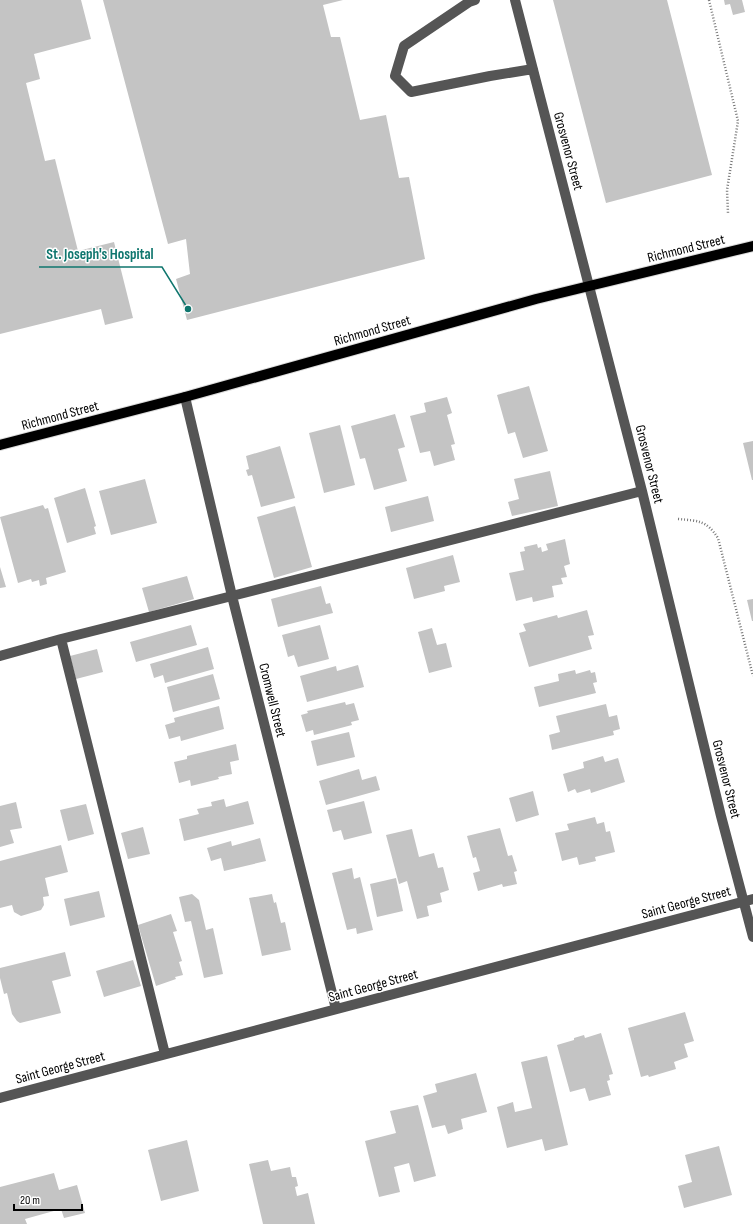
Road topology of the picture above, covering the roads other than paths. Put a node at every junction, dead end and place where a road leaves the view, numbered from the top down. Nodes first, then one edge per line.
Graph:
1 (476, 0) edge
2 (515, 0) edge
3 (533, 69) junction
4 (753, 246) edge
5 (589, 285) junction
6 (185, 397) junction
7 (0, 445) edge
8 (642, 491) junction
9 (232, 596) junction
10 (61, 639) junction
11 (0, 656) edge
12 (748, 901) edge
13 (753, 937) edge
14 (336, 1009) junction
15 (165, 1054) junction
16 (0, 1098) edge

1 - 3 street
2 - 3 street, Grosvenor Street
3 - 5 street, Grosvenor Street
4 - 5 main road, Richmond Street
5 - 6 main road, Richmond Street
5 - 8 street, Grosvenor Street
6 - 7 main road, Richmond Street
6 - 9 street, Cromwell Street
8 - 9 street
8 - 12 street, Grosvenor Street
9 - 10 street
9 - 14 street, Cromwell Street
10 - 11 street
10 - 15 street
12 - 13 street, Grosvenor Street
12 - 14 street, Saint George Street
14 - 15 street, Saint George Street
15 - 16 street, Saint George Street

